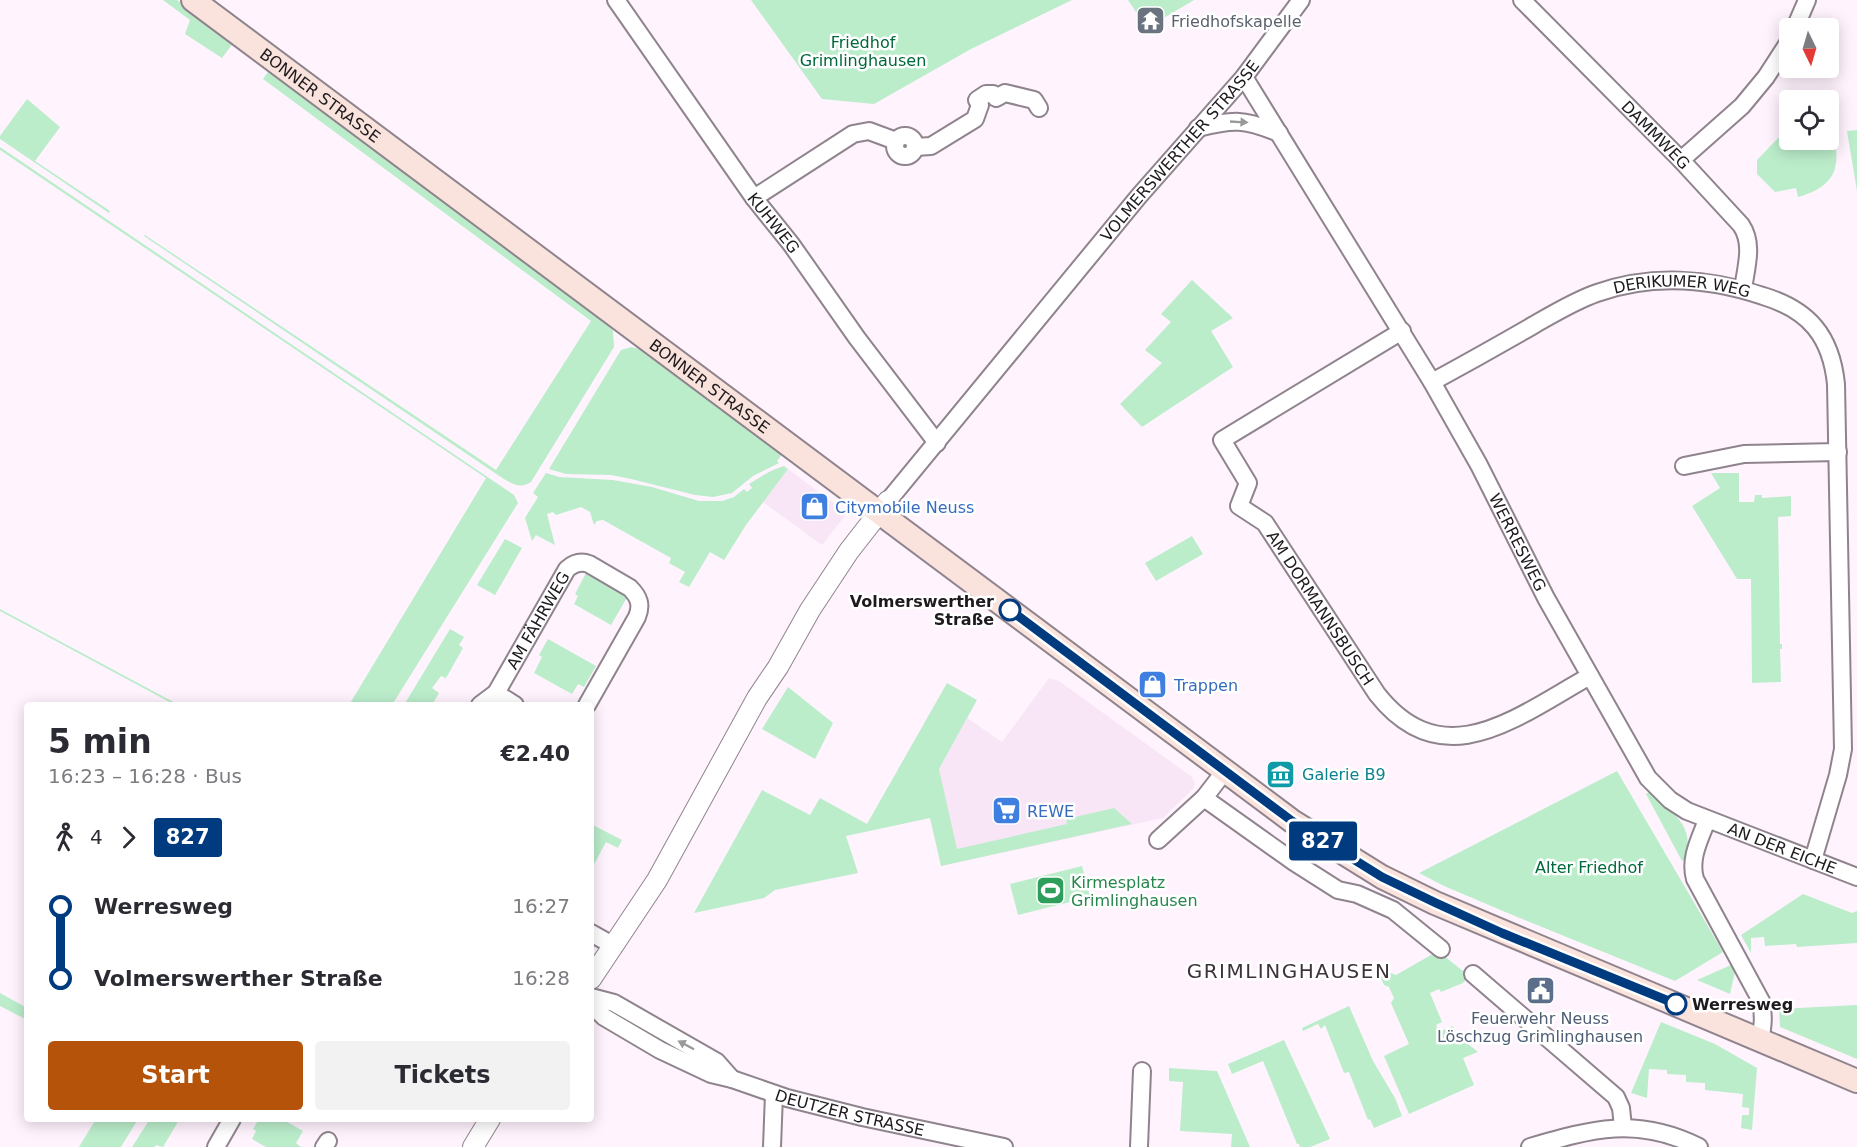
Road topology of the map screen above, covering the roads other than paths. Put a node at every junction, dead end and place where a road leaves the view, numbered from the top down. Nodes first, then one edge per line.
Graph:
1 (193, 0) edge
2 (616, 0) edge
3 (1301, 0) edge
4 (1522, 0) edge
5 (1807, 0) edge
6 (1799, 18) edge
7 (1779, 56) edge
8 (1244, 77) junction
9 (1039, 108) dead end
10 (1198, 128) junction
11 (1279, 133) junction
12 (1682, 160) junction
13 (754, 198) junction
14 (1743, 289) junction
15 (1402, 331) junction
16 (1432, 382) junction
17 (937, 443) junction
18 (1838, 452) junction
19 (1684, 466) dead end
20 (883, 507) junction
21 (1590, 676) junction
22 (496, 693) junction
23 (484, 702) edge
24 (510, 702) edge
25 (589, 702) edge
26 (1224, 772) junction
27 (1204, 798) junction
28 (1707, 820) junction
29 (1158, 840) dead end
30 (1813, 860) junction
31 (1857, 877) edge
32 (594, 935) edge
33 (614, 946) junction
34 (1442, 949) dead end
35 (594, 975) edge
36 (1473, 975) dead end
37 (594, 998) edge
38 (594, 1007) edge
39 (1760, 1040) junction
40 (1142, 1071) dead end
41 (732, 1079) junction
42 (1857, 1081) edge
43 (774, 1094) junction
44 (230, 1122) edge
45 (488, 1122) edge
46 (1623, 1127) junction
47 (216, 1147) edge
48 (473, 1147) edge
49 (772, 1147) edge
50 (1004, 1147) edge
51 (1139, 1147) edge
52 (1530, 1147) edge
53 (1699, 1147) edge

1 - 20 main road, BONNER STRASSE
2 - 13 street, KUHWEG
3 - 8 street, VOLMERSWERTHER STRASSE
4 - 12 street, DAMMWEG
5 - 6 street
7 - 12 street
8 - 10 street, VOLMERSWERTHER STRASSE
8 - 11 street, WERRESWEG
9 - 13 street
10 -> 11 street
10 - 17 street, VOLMERSWERTHER STRASSE
11 - 15 street, WERRESWEG
12 - 14 street, DAMMWEG
13 - 17 street, KUHWEG
14 - 16 street, DERIKUMER WEG
14 - 18 street, DERIKUMER WEG
15 - 16 street, WERRESWEG
15 - 21 street, AM DORMANNSBUSCH
16 - 21 street, WERRESWEG
17 - 20 street, VOLMERSWERTHER STRASSE
18 - 19 street
18 - 30 street, DERIKUMER WEG
20 - 26 main road, BONNER STRASSE
20 - 33 street, VOLMERSWERTHER STRASSE
21 - 28 street, WERRESWEG
22 - 23 street, AM FÄHRWEG
22 - 24 street
22 - 25 street, AM FÄHRWEG
26 - 27 street
26 - 39 main road, BONNER STRASSE
27 - 29 street
27 - 34 street
28 - 30 street, AN DER EICHE
28 - 39 street
30 - 31 street, AN DER EICHE
32 - 33 street
33 - 35 street, VOLMERSWERTHER STRASSE
36 - 46 street
41 -> 37 street, DEUTZER STRASSE
38 - 41 street, DEUTZER STRASSE
39 - 42 main road, BONNER STRASSE
40 - 51 street
41 - 43 street, DEUTZER STRASSE
43 - 49 street
43 - 50 street, DEUTZER STRASSE
44 - 47 street
45 - 48 street
46 - 52 street
46 - 53 street

